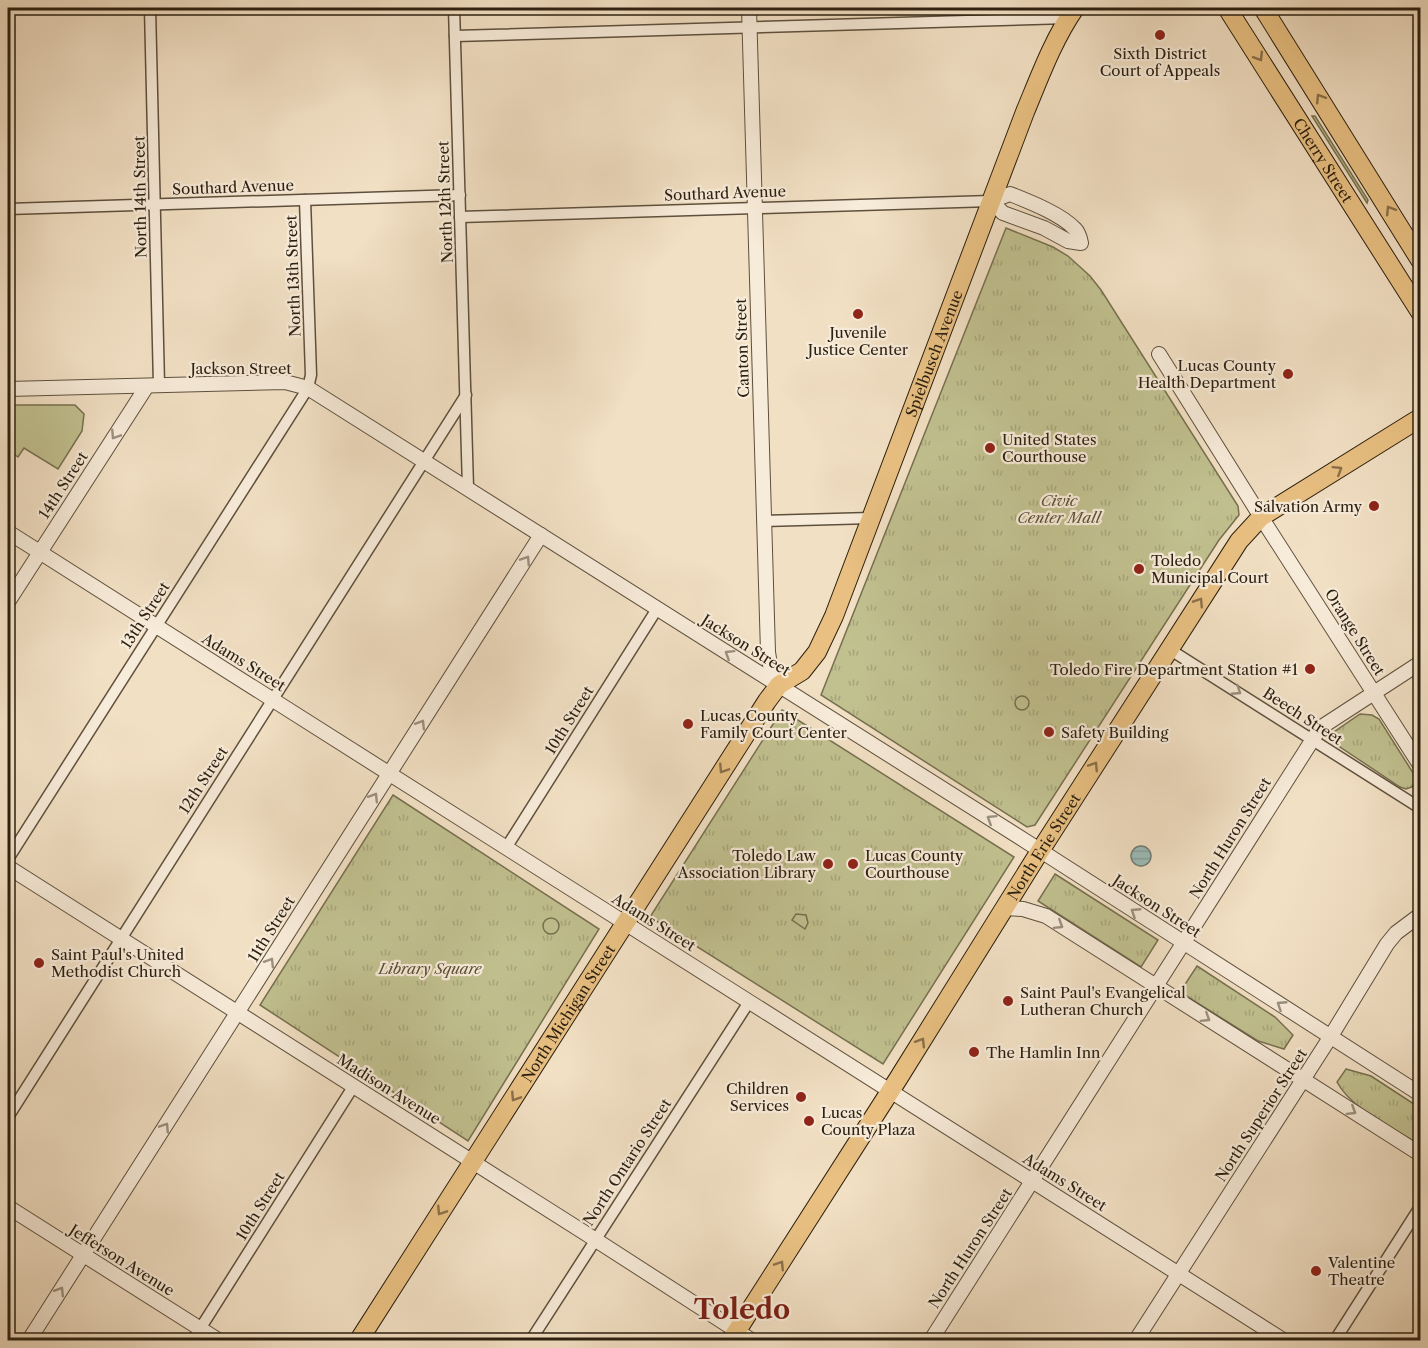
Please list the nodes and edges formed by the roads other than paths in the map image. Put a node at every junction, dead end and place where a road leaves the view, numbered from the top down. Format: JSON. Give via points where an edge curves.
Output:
{"nodes":[{"id":1,"x":150,"y":8,"type":"edge"},
{"id":2,"x":454,"y":8,"type":"edge"},
{"id":3,"x":749,"y":8,"type":"edge"},
{"id":4,"x":1227,"y":8,"type":"edge"},
{"id":5,"x":1263,"y":8,"type":"edge"},
{"id":6,"x":1071,"y":13,"type":"edge"},
{"id":7,"x":749,"y":28,"type":"junction"},
{"id":8,"x":455,"y":36,"type":"junction"},
{"id":9,"x":460,"y":195,"type":"junction"},
{"id":10,"x":306,"y":200,"type":"junction"},
{"id":11,"x":991,"y":201,"type":"junction"},
{"id":12,"x":156,"y":204,"type":"junction"},
{"id":13,"x":754,"y":207,"type":"junction"},
{"id":14,"x":8,"y":209,"type":"edge"},
{"id":15,"x":460,"y":217,"type":"junction"},
{"id":16,"x":1420,"y":260,"type":"edge"},
{"id":17,"x":1420,"y":312,"type":"edge"},
{"id":18,"x":1159,"y":354,"type":"dead end"},
{"id":19,"x":153,"y":386,"type":"junction"},
{"id":20,"x":308,"y":388,"type":"junction"},
{"id":21,"x":8,"y":389,"type":"edge"},
{"id":22,"x":465,"y":395,"type":"junction"},
{"id":23,"x":1420,"y":418,"type":"edge"},
{"id":24,"x":423,"y":460,"type":"junction"},
{"id":25,"x":468,"y":488,"type":"junction"},
{"id":26,"x":1262,"y":517,"type":"junction"},
{"id":27,"x":871,"y":518,"type":"junction"},
{"id":28,"x":763,"y":521,"type":"junction"},
{"id":29,"x":8,"y":532,"type":"edge"},
{"id":30,"x":541,"y":535,"type":"junction"},
{"id":31,"x":39,"y":552,"type":"junction"},
{"id":32,"x":8,"y":602,"type":"edge"},
{"id":33,"x":657,"y":609,"type":"junction"},
{"id":34,"x":155,"y":626,"type":"junction"},
{"id":35,"x":1169,"y":649,"type":"junction"},
{"id":36,"x":1420,"y":663,"type":"edge"},
{"id":37,"x":779,"y":685,"type":"junction"},
{"id":38,"x":1374,"y":692,"type":"junction"},
{"id":39,"x":273,"y":700,"type":"junction"},
{"id":40,"x":1312,"y":740,"type":"junction"},
{"id":41,"x":1420,"y":765,"type":"edge"},
{"id":42,"x":389,"y":773,"type":"junction"},
{"id":43,"x":1420,"y":808,"type":"edge"},
{"id":44,"x":506,"y":848,"type":"junction"},
{"id":45,"x":1040,"y":851,"type":"junction"},
{"id":46,"x":8,"y":859,"type":"edge"},
{"id":47,"x":8,"y":867,"type":"edge"},
{"id":48,"x":1004,"y":908,"type":"junction"},
{"id":49,"x":1420,"y":915,"type":"edge"},
{"id":50,"x":625,"y":923,"type":"junction"},
{"id":51,"x":120,"y":939,"type":"junction"},
{"id":52,"x":1185,"y":943,"type":"junction"},
{"id":53,"x":1157,"y":987,"type":"junction"},
{"id":54,"x":749,"y":1002,"type":"junction"},
{"id":55,"x":237,"y":1013,"type":"junction"},
{"id":56,"x":1331,"y":1036,"type":"junction"},
{"id":57,"x":1303,"y":1079,"type":"junction"},
{"id":58,"x":353,"y":1087,"type":"junction"},
{"id":59,"x":891,"y":1091,"type":"junction"},
{"id":60,"x":1420,"y":1094,"type":"edge"},
{"id":61,"x":8,"y":1117,"type":"edge"},
{"id":62,"x":1420,"y":1154,"type":"edge"},
{"id":63,"x":473,"y":1162,"type":"junction"},
{"id":64,"x":1032,"y":1181,"type":"junction"},
{"id":65,"x":8,"y":1207,"type":"edge"},
{"id":66,"x":1420,"y":1207,"type":"edge"},
{"id":67,"x":595,"y":1239,"type":"junction"},
{"id":68,"x":83,"y":1255,"type":"junction"},
{"id":69,"x":1179,"y":1274,"type":"junction"},
{"id":70,"x":196,"y":1335,"type":"edge"},
{"id":71,"x":740,"y":1338,"type":"edge"},
{"id":72,"x":29,"y":1341,"type":"edge"},
{"id":73,"x":218,"y":1341,"type":"edge"},
{"id":74,"x":359,"y":1341,"type":"edge"},
{"id":75,"x":531,"y":1341,"type":"edge"},
{"id":76,"x":931,"y":1341,"type":"edge"},
{"id":77,"x":1136,"y":1341,"type":"edge"},
{"id":78,"x":1283,"y":1341,"type":"edge"},
{"id":79,"x":1335,"y":1341,"type":"edge"}],
"edges":[{"from":1,"to":12,"type":"street","name":"North 14th Street"},
{"from":2,"to":8,"type":"street","name":"North 12th Street"},
{"from":3,"to":7,"type":"street","name":"Canton Street"},
{"from":4,"to":17,"type":"main road","name":"Cherry Street","one_way":true},
{"from":16,"to":5,"type":"main road","name":"Cherry Street","one_way":true},
{"from":6,"to":7,"type":"street"},
{"from":6,"to":11,"type":"main road","name":"Spielbusch Avenue","via":[[1052,47]]},
{"from":7,"to":8,"type":"street"},
{"from":7,"to":13,"type":"street","name":"Canton Street"},
{"from":8,"to":9,"type":"street","name":"North 12th Street"},
{"from":9,"to":10,"type":"street","name":"Southard Avenue"},
{"from":9,"to":15,"type":"street","name":"North 12th Street"},
{"from":10,"to":12,"type":"street","name":"Southard Avenue"},
{"from":10,"to":20,"type":"street","name":"North 13th Street","via":[[311,375]]},
{"from":11,"to":11,"type":"street","via":[[1003,213],[1081,243],[1078,231],[1024,200],[1010,194]]},
{"from":11,"to":13,"type":"street","name":"Southard Avenue"},
{"from":11,"to":27,"type":"main road","name":"Spielbusch Avenue"},
{"from":12,"to":14,"type":"street","name":"Southard Avenue"},
{"from":12,"to":19,"type":"street","name":"North 14th Street"},
{"from":13,"to":15,"type":"street","name":"Southard Avenue"},
{"from":13,"to":28,"type":"street","name":"Canton Street"},
{"from":15,"to":22,"type":"street","name":"North 12th Street"},
{"from":18,"to":26,"type":"street","name":"Orange Street"},
{"from":19,"to":20,"type":"street","name":"Jackson Street","via":[[285,382]]},
{"from":19,"to":21,"type":"street","name":"Jackson Street"},
{"from":19,"to":31,"type":"street","name":"14th Street","one_way":true},
{"from":20,"to":24,"type":"street","name":"Jackson Street"},
{"from":20,"to":34,"type":"street","name":"13th Street"},
{"from":22,"to":24,"type":"street"},
{"from":22,"to":25,"type":"street","name":"North 12th Street"},
{"from":26,"to":23,"type":"main road","name":"North Erie Street","one_way":true},
{"from":24,"to":25,"type":"street","name":"Jackson Street"},
{"from":24,"to":39,"type":"street","name":"12th Street"},
{"from":25,"to":30,"type":"street","name":"Jackson Street"},
{"from":35,"to":26,"type":"main road","name":"North Erie Street","one_way":true,"via":[[1239,541]]},
{"from":26,"to":38,"type":"street","name":"Orange Street"},
{"from":27,"to":28,"type":"street"},
{"from":27,"to":37,"type":"main road","name":"Spielbusch Avenue","via":[[817,652],[802,671]]},
{"from":28,"to":37,"type":"street","name":"Canton Street","via":[[768,660]]},
{"from":29,"to":31,"type":"street","name":"Adams Street"},
{"from":30,"to":33,"type":"street","name":"Jackson Street"},
{"from":42,"to":30,"type":"street","name":"11th Street","one_way":true},
{"from":31,"to":32,"type":"street","name":"14th Street"},
{"from":31,"to":34,"type":"street","name":"Adams Street"},
{"from":37,"to":33,"type":"street","name":"Jackson Street","one_way":true},
{"from":33,"to":44,"type":"street","name":"10th Street"},
{"from":34,"to":39,"type":"street","name":"Adams Street"},
{"from":34,"to":46,"type":"street","name":"13th Street"},
{"from":35,"to":40,"type":"street","name":"Beech Street","one_way":true},
{"from":45,"to":35,"type":"main road","name":"North Erie Street","one_way":true},
{"from":36,"to":38,"type":"street","name":"North Huron Street"},
{"from":45,"to":37,"type":"street","name":"Jackson Street","one_way":true},
{"from":37,"to":50,"type":"main road","name":"North Michigan Street","one_way":true},
{"from":38,"to":40,"type":"street","name":"North Huron Street","via":[[1325,723]]},
{"from":38,"to":41,"type":"street","name":"Orange Street"},
{"from":39,"to":42,"type":"street","name":"Adams Street"},
{"from":39,"to":51,"type":"street","name":"12th Street"},
{"from":40,"to":43,"type":"street","name":"Beech Street"},
{"from":40,"to":52,"type":"street","name":"North Huron Street"},
{"from":42,"to":44,"type":"street","name":"Adams Street"},
{"from":55,"to":42,"type":"street","name":"11th Street","one_way":true},
{"from":44,"to":50,"type":"street","name":"Adams Street"},
{"from":45,"to":48,"type":"main road","name":"North Erie Street"},
{"from":52,"to":45,"type":"street","name":"Jackson Street","one_way":true},
{"from":47,"to":51,"type":"street","name":"Madison Avenue"},
{"from":48,"to":53,"type":"street","one_way":true,"via":[[1046,916]]},
{"from":59,"to":48,"type":"main road","name":"North Erie Street","one_way":true},
{"from":49,"to":56,"type":"street","name":"North Superior Street","via":[[1387,944]]},
{"from":50,"to":54,"type":"street","name":"Adams Street"},
{"from":50,"to":63,"type":"main road","name":"North Michigan Street","one_way":true},
{"from":51,"to":55,"type":"street","name":"Madison Avenue"},
{"from":51,"to":61,"type":"street","name":"12th Street"},
{"from":52,"to":53,"type":"street","name":"North Huron Street"},
{"from":56,"to":52,"type":"street","name":"Jackson Street","one_way":true},
{"from":53,"to":57,"type":"street","one_way":true},
{"from":53,"to":64,"type":"street","name":"North Huron Street"},
{"from":54,"to":59,"type":"street","name":"Adams Street"},
{"from":54,"to":67,"type":"street","name":"North Ontario Street"},
{"from":55,"to":58,"type":"street","name":"Madison Avenue"},
{"from":68,"to":55,"type":"street","name":"11th Street","one_way":true},
{"from":56,"to":57,"type":"street","name":"North Superior Street"},
{"from":56,"to":60,"type":"street","name":"Jackson Street"},
{"from":57,"to":62,"type":"street","one_way":true},
{"from":57,"to":69,"type":"street","name":"North Superior Street"},
{"from":58,"to":63,"type":"street","name":"Madison Avenue"},
{"from":58,"to":70,"type":"street","name":"10th Street"},
{"from":59,"to":64,"type":"street","name":"Adams Street"},
{"from":71,"to":59,"type":"main road","name":"North Erie Street","one_way":true},
{"from":63,"to":67,"type":"street","name":"Madison Avenue"},
{"from":63,"to":74,"type":"main road","name":"North Michigan Street","one_way":true},
{"from":64,"to":69,"type":"street","name":"Adams Street"},
{"from":64,"to":76,"type":"street","name":"North Huron Street"},
{"from":65,"to":68,"type":"street","name":"Jefferson Avenue"},
{"from":66,"to":79,"type":"street"},
{"from":67,"to":71,"type":"street","name":"Madison Avenue"},
{"from":67,"to":75,"type":"street","name":"North Ontario Street"},
{"from":68,"to":70,"type":"street","name":"Jefferson Avenue"},
{"from":72,"to":68,"type":"street","name":"11th Street","one_way":true},
{"from":69,"to":77,"type":"street","name":"North Superior Street"},
{"from":69,"to":78,"type":"street","name":"Adams Street"},
{"from":70,"to":73,"type":"street","name":"Jefferson Avenue"}]}
